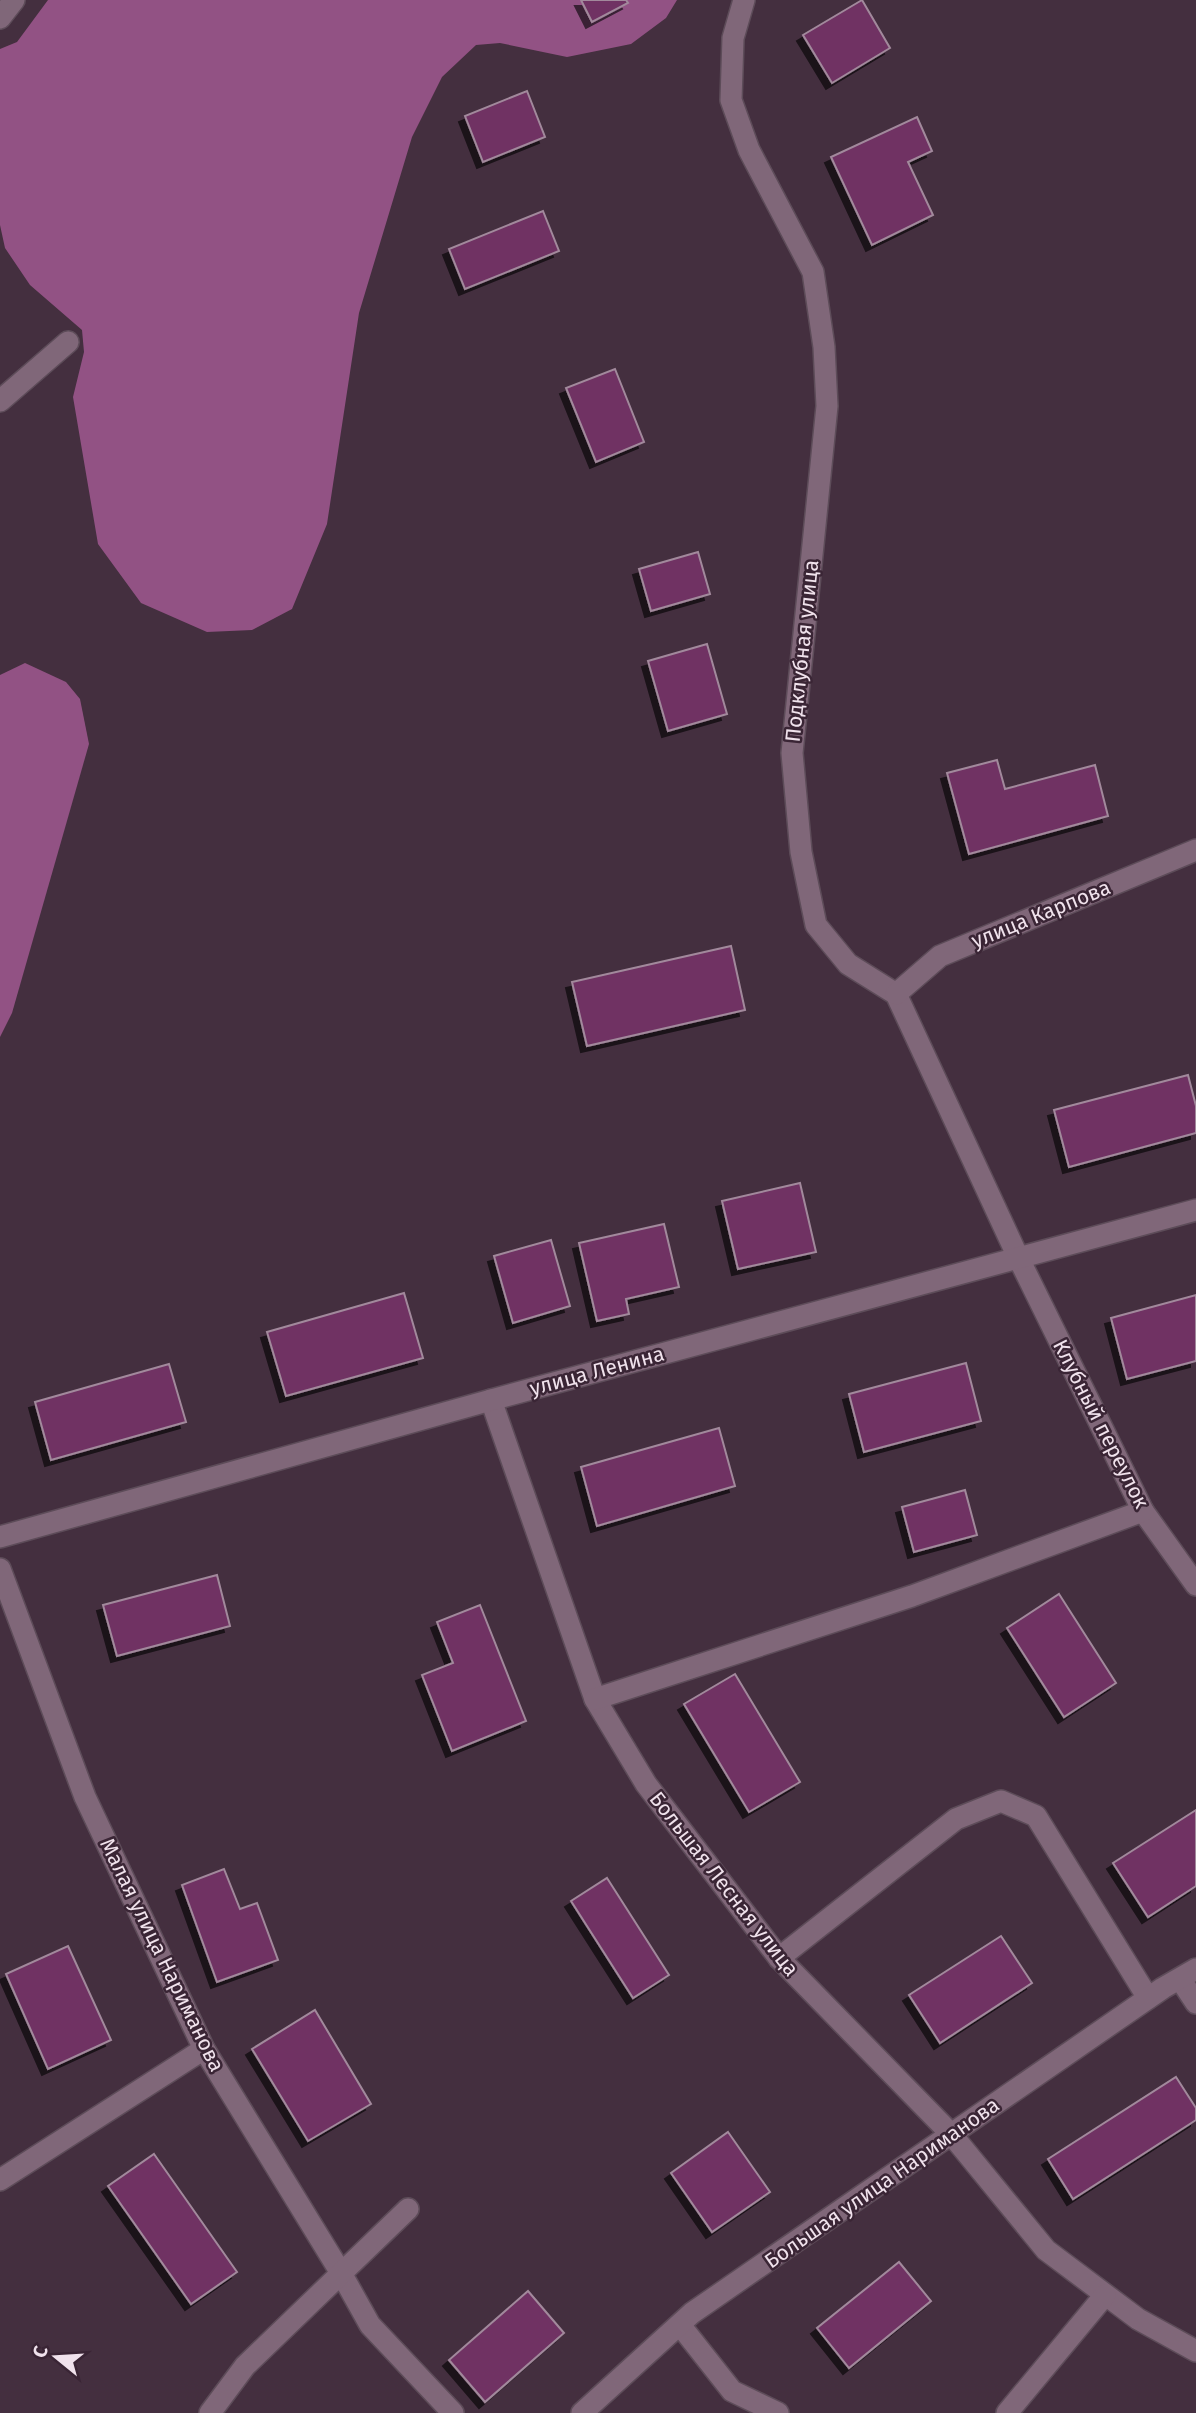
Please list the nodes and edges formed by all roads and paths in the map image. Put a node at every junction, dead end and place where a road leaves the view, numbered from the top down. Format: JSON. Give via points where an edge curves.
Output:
{"nodes":[{"id":1,"x":14,"y":0,"type":"edge"},
{"id":2,"x":744,"y":0,"type":"edge"},
{"id":3,"x":0,"y":18,"type":"edge"},
{"id":4,"x":68,"y":342,"type":"dead end"},
{"id":5,"x":0,"y":401,"type":"edge"},
{"id":6,"x":1196,"y":850,"type":"edge"},
{"id":7,"x":896,"y":994,"type":"junction"},
{"id":8,"x":1196,"y":1210,"type":"edge"},
{"id":9,"x":1018,"y":1258,"type":"junction"},
{"id":10,"x":491,"y":1399,"type":"junction"},
{"id":11,"x":1143,"y":1511,"type":"junction"},
{"id":12,"x":0,"y":1537,"type":"edge"},
{"id":13,"x":0,"y":1569,"type":"edge"},
{"id":14,"x":1196,"y":1585,"type":"edge"},
{"id":15,"x":595,"y":1699,"type":"junction"},
{"id":16,"x":779,"y":1958,"type":"junction"},
{"id":17,"x":1188,"y":1974,"type":"edge"},
{"id":18,"x":1148,"y":1998,"type":"junction"},
{"id":19,"x":1196,"y":2003,"type":"edge"},
{"id":20,"x":204,"y":2049,"type":"junction"},
{"id":21,"x":952,"y":2135,"type":"junction"},
{"id":22,"x":0,"y":2180,"type":"edge"},
{"id":23,"x":408,"y":2209,"type":"dead end"},
{"id":24,"x":341,"y":2273,"type":"junction"},
{"id":25,"x":1105,"y":2295,"type":"junction"},
{"id":26,"x":680,"y":2325,"type":"junction"},
{"id":27,"x":1196,"y":2351,"type":"edge"},
{"id":28,"x":210,"y":2413,"type":"edge"},
{"id":29,"x":453,"y":2413,"type":"edge"},
{"id":30,"x":582,"y":2413,"type":"edge"},
{"id":31,"x":778,"y":2413,"type":"edge"},
{"id":32,"x":1007,"y":2413,"type":"edge"}],
"edges":[{"from":1,"to":3,"type":"street"},
{"from":2,"to":7,"type":"street","name":"Подклубная улица","via":[[733,38],[731,100],[749,150],[813,272],[824,347],[827,406],[792,753],[801,852],[816,925],[848,964]]},
{"from":4,"to":5,"type":"street"},
{"from":6,"to":7,"type":"street","name":"улица Карпова","via":[[940,956]]},
{"from":7,"to":9,"type":"street"},
{"from":8,"to":9,"type":"street","name":"улица Ленина"},
{"from":9,"to":10,"type":"street","name":"улица Ленина"},
{"from":9,"to":11,"type":"street","name":"Клубный переулок"},
{"from":10,"to":12,"type":"street","name":"улица Ленина"},
{"from":10,"to":15,"type":"street","name":"Большая Лесная улица"},
{"from":11,"to":14,"type":"street","name":"Клубный переулок"},
{"from":11,"to":15,"type":"street","via":[[912,1596]]},
{"from":13,"to":20,"type":"street","name":"Малая улица Нариманова","via":[[85,1797]]},
{"from":15,"to":16,"type":"street","name":"Большая Лесная улица","via":[[646,1784]]},
{"from":16,"to":18,"type":"street","via":[[956,1819],[1001,1801],[1036,1816]]},
{"from":16,"to":21,"type":"street","name":"Большая Лесная улица"},
{"from":17,"to":18,"type":"street","name":"Большая улица Нариманова"},
{"from":17,"to":19,"type":"street"},
{"from":18,"to":21,"type":"street","name":"Большая улица Нариманова"},
{"from":20,"to":22,"type":"street"},
{"from":20,"to":24,"type":"street","name":"Малая улица Нариманова"},
{"from":21,"to":25,"type":"street","name":"Большая Лесная улица","via":[[1046,2250]]},
{"from":21,"to":26,"type":"street","name":"Большая улица Нариманова"},
{"from":23,"to":24,"type":"street"},
{"from":24,"to":28,"type":"street","via":[[245,2366]]},
{"from":24,"to":29,"type":"street","name":"Малая улица Нариманова","via":[[370,2325]]},
{"from":25,"to":27,"type":"street","name":"Большая Лесная улица"},
{"from":25,"to":32,"type":"street"},
{"from":26,"to":30,"type":"street","name":"Большая улица Нариманова"},
{"from":26,"to":31,"type":"street","via":[[732,2391]]}]}
